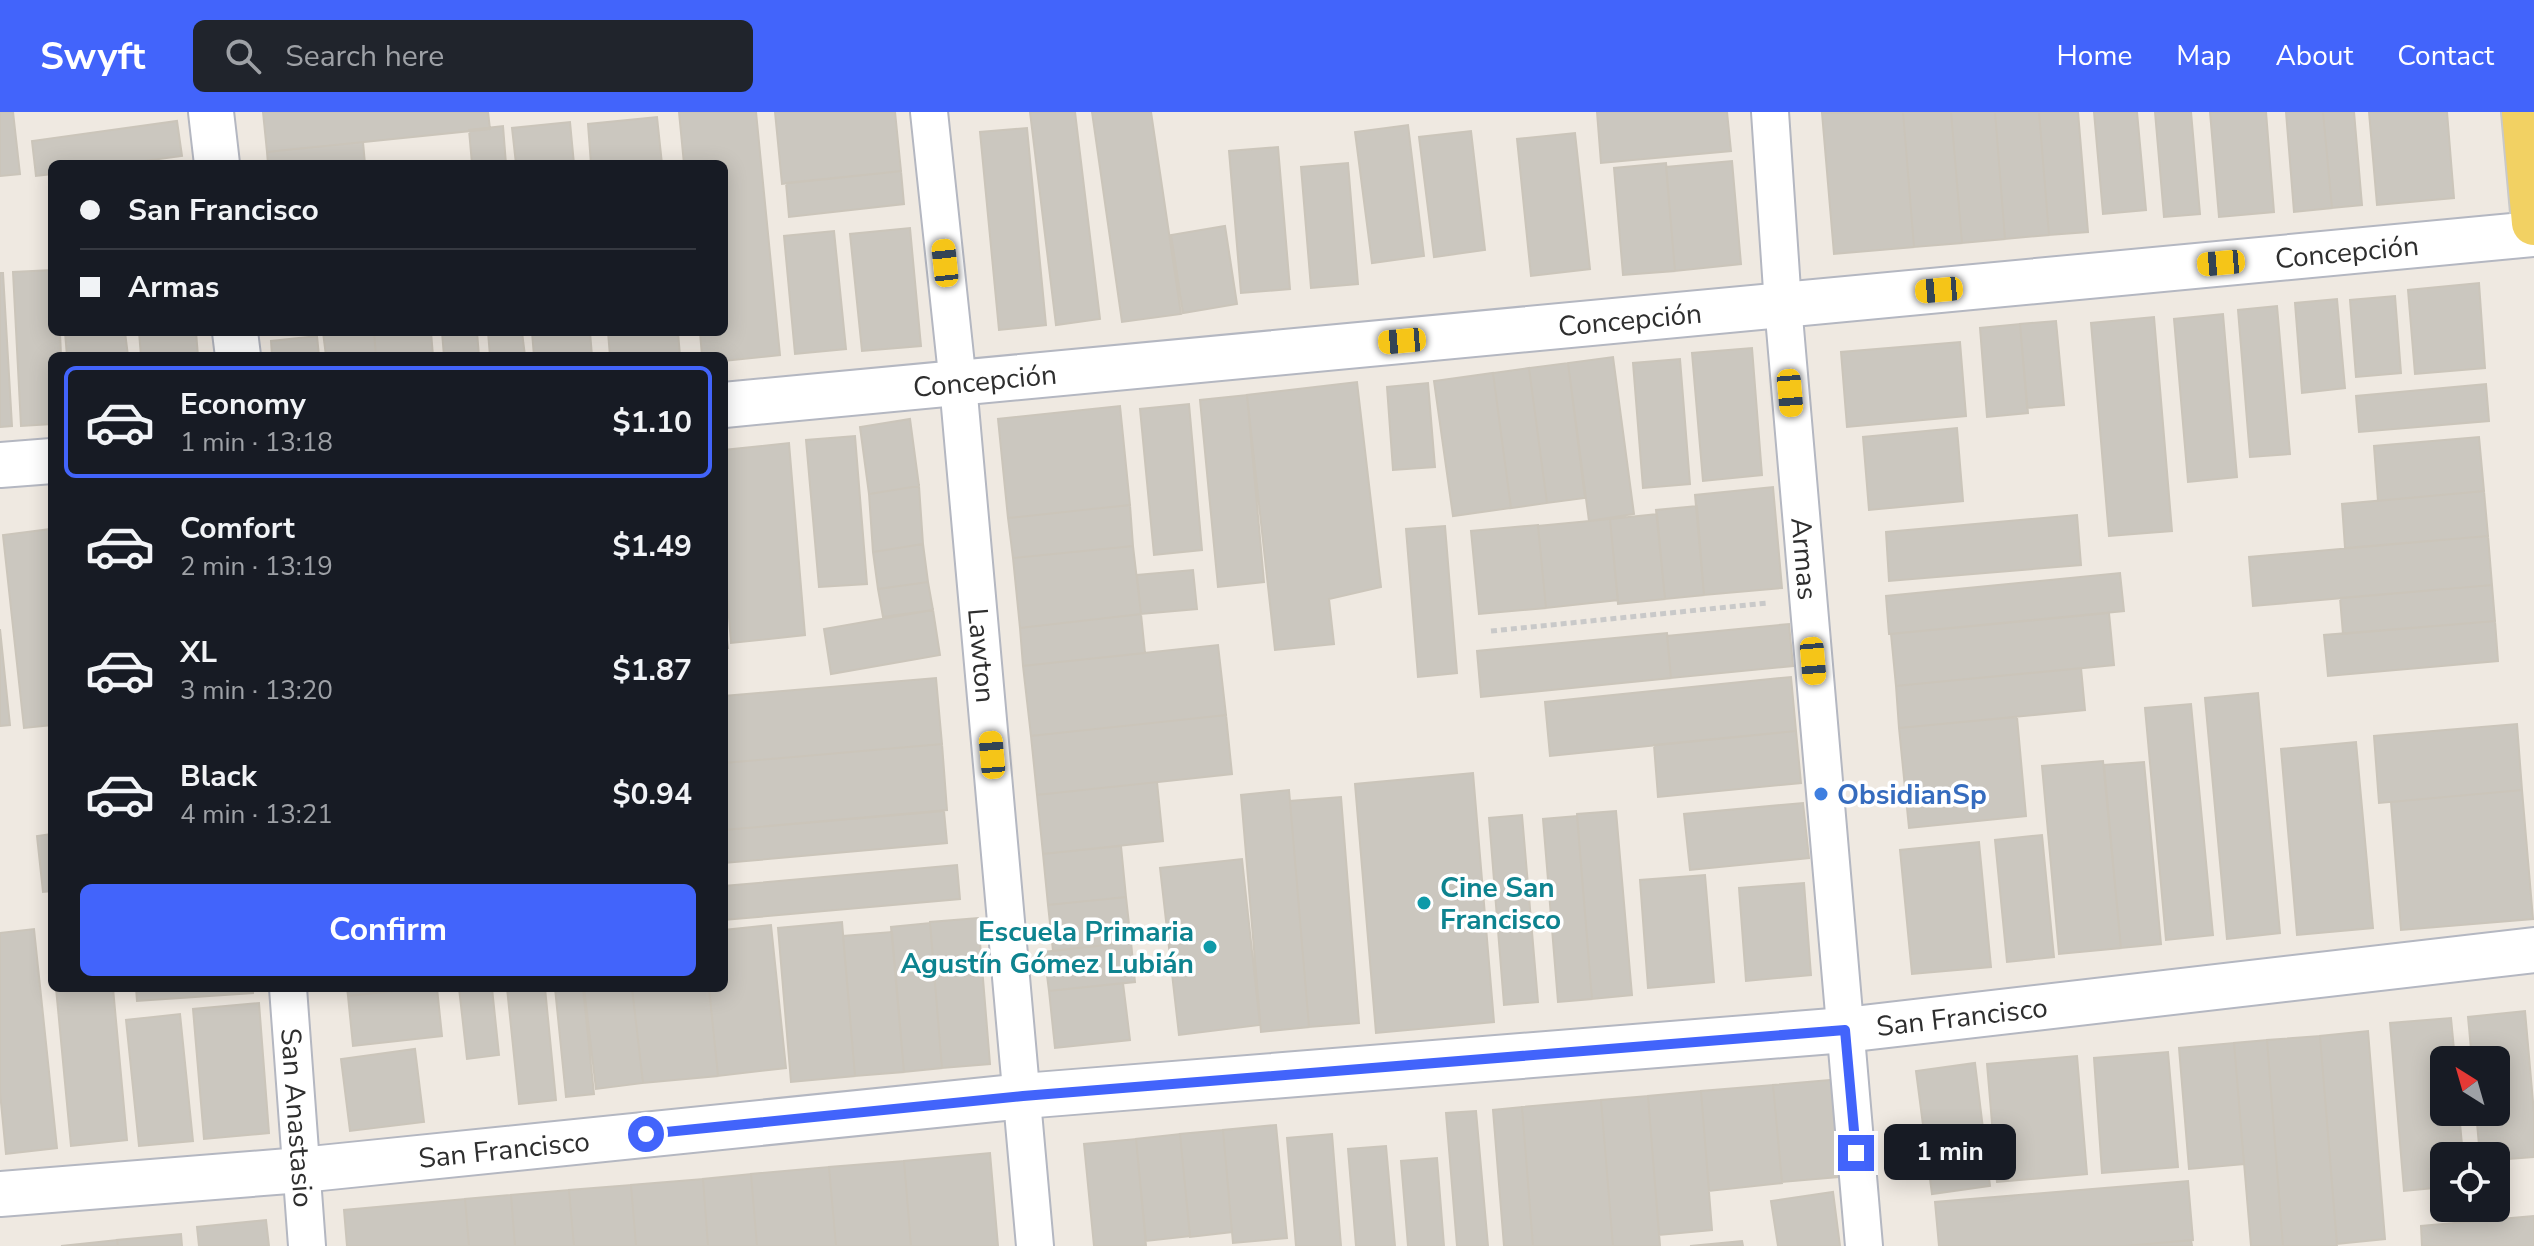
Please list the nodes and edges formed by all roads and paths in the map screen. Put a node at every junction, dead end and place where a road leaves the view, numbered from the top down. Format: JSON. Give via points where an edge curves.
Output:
{"nodes":[{"id":1,"x":211,"y":112,"type":"edge"},
{"id":2,"x":929,"y":112,"type":"edge"},
{"id":3,"x":1770,"y":112,"type":"edge"},
{"id":4,"x":2524,"y":112,"type":"edge"},
{"id":5,"x":217,"y":160,"type":"edge"},
{"id":6,"x":2534,"y":223,"type":"edge"},
{"id":7,"x":2534,"y":234,"type":"edge"},
{"id":8,"x":1783,"y":305,"type":"junction"},
{"id":9,"x":958,"y":384,"type":"junction"},
{"id":10,"x":728,"y":405,"type":"edge"},
{"id":11,"x":48,"y":461,"type":"edge"},
{"id":12,"x":0,"y":465,"type":"edge"},
{"id":13,"x":1808,"y":599,"type":"junction"},
{"id":14,"x":1491,"y":631,"type":"dead end"},
{"id":15,"x":2534,"y":950,"type":"edge"},
{"id":16,"x":288,"y":992,"type":"edge"},
{"id":17,"x":1845,"y":1030,"type":"junction"},
{"id":18,"x":1023,"y":1096,"type":"junction"},
{"id":19,"x":301,"y":1170,"type":"junction"},
{"id":20,"x":0,"y":1194,"type":"edge"},
{"id":21,"x":307,"y":1246,"type":"edge"},
{"id":22,"x":1035,"y":1246,"type":"edge"},
{"id":23,"x":1864,"y":1246,"type":"edge"}],
"edges":[{"from":1,"to":5,"type":"street"},
{"from":2,"to":9,"type":"street","name":"Lawton"},
{"from":3,"to":8,"type":"street","name":"Armas"},
{"from":4,"to":6,"type":"main road"},
{"from":7,"to":8,"type":"street","name":"Concepción"},
{"from":8,"to":9,"type":"street","name":"Concepción"},
{"from":8,"to":13,"type":"street","name":"Armas"},
{"from":9,"to":10,"type":"street","name":"Concepción"},
{"from":9,"to":18,"type":"street","name":"Lawton"},
{"from":11,"to":12,"type":"street"},
{"from":13,"to":14,"type":"path"},
{"from":13,"to":17,"type":"street","name":"Armas"},
{"from":15,"to":17,"type":"street","name":"San Francisco"},
{"from":16,"to":19,"type":"street","name":"San Anastasio"},
{"from":17,"to":18,"type":"street","name":"San Francisco"},
{"from":17,"to":23,"type":"street","name":"Armas"},
{"from":18,"to":19,"type":"street","name":"San Francisco"},
{"from":18,"to":22,"type":"street","name":"Lawton"},
{"from":19,"to":20,"type":"street","name":"San Francisco"},
{"from":19,"to":21,"type":"street","name":"San Anastasio"}]}
